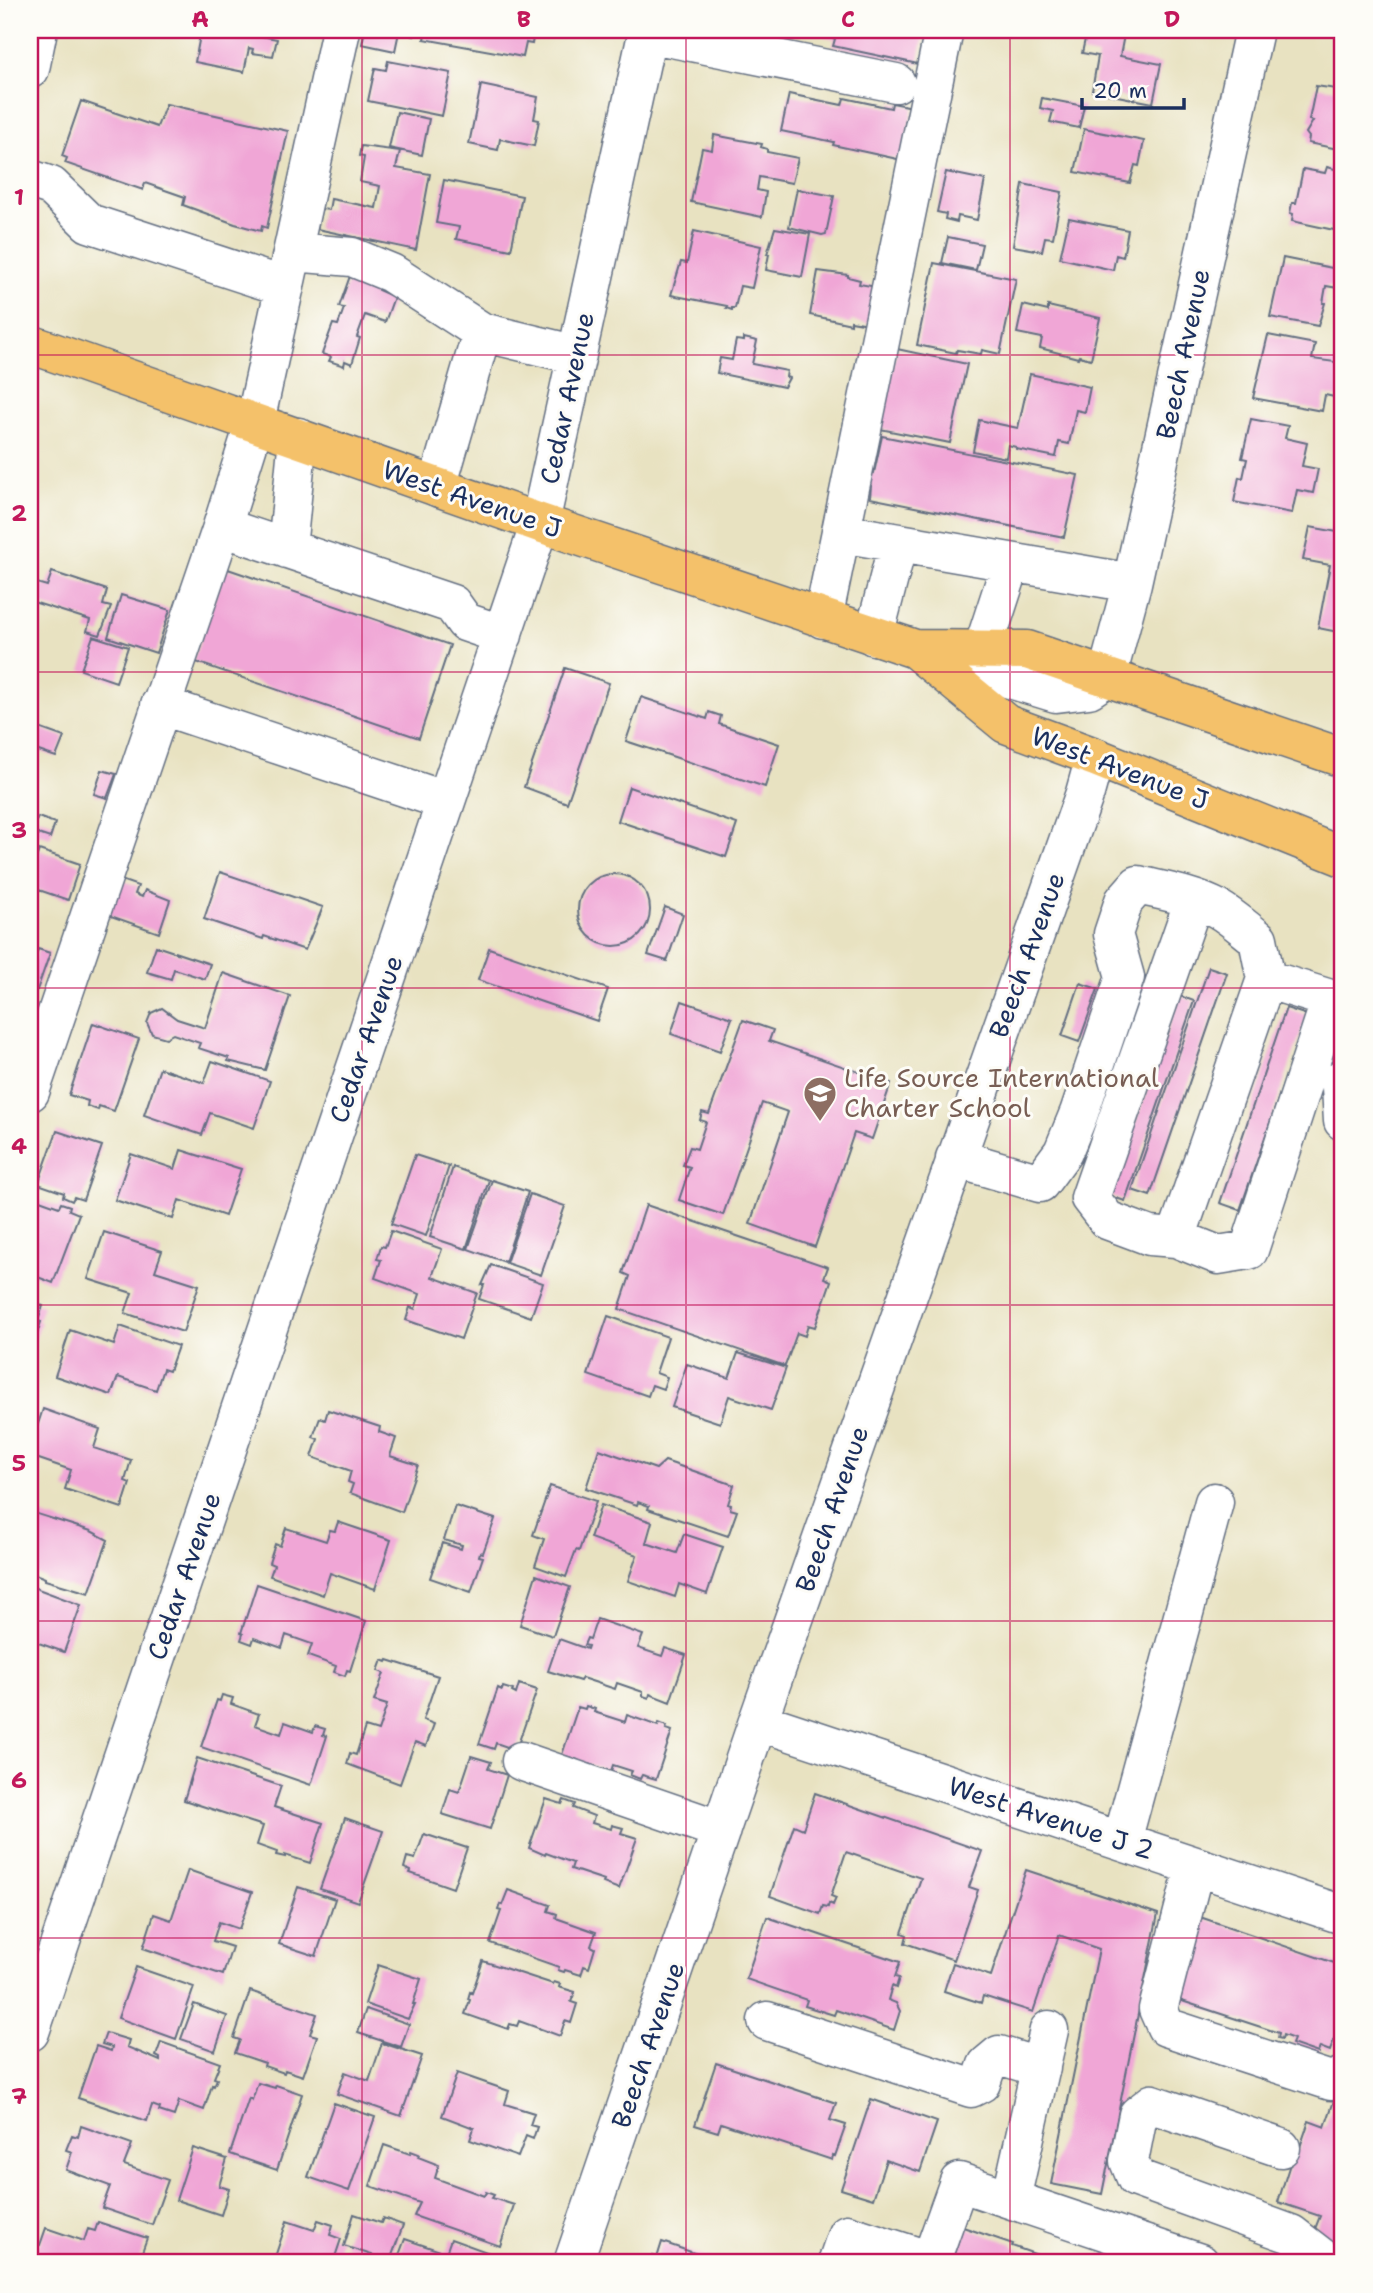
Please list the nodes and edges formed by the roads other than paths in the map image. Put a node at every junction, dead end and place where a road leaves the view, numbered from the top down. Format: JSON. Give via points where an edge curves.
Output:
{"nodes":[{"id":1,"x":38,"y":30,"type":"edge"},
{"id":2,"x":341,"y":30,"type":"edge"},
{"id":3,"x":944,"y":30,"type":"edge"},
{"id":4,"x":1254,"y":30,"type":"edge"},
{"id":5,"x":647,"y":32,"type":"edge"},
{"id":6,"x":30,"y":69,"type":"edge"},
{"id":7,"x":896,"y":83,"type":"dead end"},
{"id":8,"x":30,"y":179,"type":"edge"},
{"id":9,"x":289,"y":270,"type":"junction"},
{"id":10,"x":482,"y":332,"type":"junction"},
{"id":11,"x":30,"y":344,"type":"edge"},
{"id":12,"x":577,"y":355,"type":"junction"},
{"id":13,"x":255,"y":422,"type":"junction"},
{"id":14,"x":298,"y":438,"type":"junction"},
{"id":15,"x":438,"y":486,"type":"junction"},
{"id":16,"x":540,"y":523,"type":"junction"},
{"id":17,"x":222,"y":527,"type":"junction"},
{"id":18,"x":841,"y":533,"type":"junction"},
{"id":19,"x":898,"y":543,"type":"junction"},
{"id":20,"x":287,"y":549,"type":"junction"},
{"id":21,"x":1011,"y":563,"type":"junction"},
{"id":22,"x":1132,"y":583,"type":"junction"},
{"id":23,"x":823,"y":619,"type":"junction"},
{"id":24,"x":503,"y":635,"type":"junction"},
{"id":25,"x":874,"y":636,"type":"junction"},
{"id":26,"x":915,"y":649,"type":"junction"},
{"id":27,"x":983,"y":649,"type":"junction"},
{"id":28,"x":1107,"y":677,"type":"junction"},
{"id":29,"x":160,"y":705,"type":"junction"},
{"id":30,"x":1095,"y":757,"type":"junction"},
{"id":31,"x":1343,"y":758,"type":"edge"},
{"id":32,"x":446,"y":801,"type":"junction"},
{"id":33,"x":1343,"y":857,"type":"edge"},
{"id":34,"x":1194,"y":900,"type":"junction"},
{"id":35,"x":1266,"y":979,"type":"junction"},
{"id":36,"x":1337,"y":1001,"type":"edge"},
{"id":37,"x":1343,"y":1078,"type":"edge"},
{"id":38,"x":30,"y":1092,"type":"edge"},
{"id":39,"x":1343,"y":1121,"type":"edge"},
{"id":40,"x":955,"y":1158,"type":"junction"},
{"id":41,"x":1176,"y":1238,"type":"junction"},
{"id":42,"x":1214,"y":1502,"type":"dead end"},
{"id":43,"x":758,"y":1721,"type":"junction"},
{"id":44,"x":521,"y":1761,"type":"dead end"},
{"id":45,"x":721,"y":1830,"type":"junction"},
{"id":46,"x":1122,"y":1842,"type":"junction"},
{"id":47,"x":1195,"y":1866,"type":"junction"},
{"id":48,"x":1343,"y":1915,"type":"edge"},
{"id":49,"x":767,"y":2021,"type":"dead end"},
{"id":50,"x":1049,"y":2029,"type":"dead end"},
{"id":51,"x":30,"y":2032,"type":"edge"},
{"id":52,"x":1041,"y":2068,"type":"junction"},
{"id":53,"x":1343,"y":2076,"type":"edge"},
{"id":54,"x":1281,"y":2148,"type":"dead end"},
{"id":55,"x":1011,"y":2199,"type":"junction"},
{"id":56,"x":1322,"y":2258,"type":"dead end"},
{"id":57,"x":931,"y":2262,"type":"edge"},
{"id":58,"x":573,"y":2263,"type":"edge"},
{"id":59,"x":837,"y":2263,"type":"edge"},
{"id":60,"x":1200,"y":2263,"type":"edge"}],
"edges":[{"from":1,"to":6,"type":"street"},
{"from":2,"to":9,"type":"street"},
{"from":3,"to":18,"type":"street"},
{"from":4,"to":22,"type":"street","name":"Beech Avenue"},
{"from":5,"to":7,"type":"street"},
{"from":5,"to":12,"type":"street","name":"Cedar Avenue"},
{"from":8,"to":9,"type":"street","via":[[51,186],[89,223]]},
{"from":9,"to":10,"type":"street","via":[[352,257],[391,273]]},
{"from":9,"to":13,"type":"street"},
{"from":10,"to":12,"type":"street"},
{"from":10,"to":15,"type":"street"},
{"from":11,"to":13,"type":"main road","name":"West Avenue J"},
{"from":12,"to":16,"type":"street","name":"Cedar Avenue"},
{"from":13,"to":14,"type":"main road","name":"West Avenue J"},
{"from":13,"to":17,"type":"street"},
{"from":14,"to":15,"type":"main road","name":"West Avenue J"},
{"from":14,"to":20,"type":"street"},
{"from":15,"to":16,"type":"main road","name":"West Avenue J"},
{"from":16,"to":23,"type":"main road","name":"West Avenue J"},
{"from":16,"to":24,"type":"street","name":"Cedar Avenue"},
{"from":17,"to":20,"type":"street"},
{"from":17,"to":29,"type":"street"},
{"from":18,"to":19,"type":"street"},
{"from":18,"to":23,"type":"street"},
{"from":19,"to":21,"type":"street"},
{"from":19,"to":25,"type":"street"},
{"from":20,"to":24,"type":"street","via":[[452,604],[465,622]]},
{"from":21,"to":22,"type":"street"},
{"from":21,"to":27,"type":"street"},
{"from":22,"to":28,"type":"street","name":"Beech Avenue"},
{"from":23,"to":25,"type":"main road","name":"West Avenue J"},
{"from":24,"to":32,"type":"street","name":"Cedar Avenue"},
{"from":25,"to":26,"type":"main road","name":"West Avenue J"},
{"from":26,"to":27,"type":"main road","name":"West Avenue J"},
{"from":26,"to":28,"type":"street","via":[[1056,693],[1089,689]]},
{"from":26,"to":30,"type":"main road","name":"West Avenue J","via":[[1006,723]]},
{"from":27,"to":28,"type":"main road","name":"West Avenue J","via":[[1027,650]]},
{"from":28,"to":31,"type":"main road","name":"West Avenue J"},
{"from":29,"to":32,"type":"street"},
{"from":29,"to":38,"type":"street"},
{"from":30,"to":33,"type":"main road","name":"West Avenue J"},
{"from":30,"to":40,"type":"street","name":"Beech Avenue"},
{"from":32,"to":51,"type":"street","name":"Cedar Avenue"},
{"from":34,"to":35,"type":"street","via":[[1218,909],[1258,939]]},
{"from":34,"to":40,"type":"street","via":[[1138,885],[1124,901],[1113,934],[1125,977],[1063,1152],[1040,1183]]},
{"from":34,"to":41,"type":"street","via":[[1090,1198],[1107,1220],[1150,1236]]},
{"from":35,"to":36,"type":"street"},
{"from":35,"to":41,"type":"street"},
{"from":36,"to":41,"type":"street","via":[[1249,1250],[1218,1255]]},
{"from":37,"to":39,"type":"street"},
{"from":40,"to":43,"type":"street","name":"Beech Avenue"},
{"from":42,"to":46,"type":"street"},
{"from":43,"to":45,"type":"street","name":"Beech Avenue"},
{"from":43,"to":46,"type":"street","name":"West Avenue J 2"},
{"from":44,"to":45,"type":"street"},
{"from":45,"to":58,"type":"street","name":"Beech Avenue"},
{"from":46,"to":47,"type":"street","name":"West Avenue J 2"},
{"from":47,"to":48,"type":"street","name":"West Avenue J 2"},
{"from":47,"to":53,"type":"street","via":[[1158,2009],[1166,2027],[1331,2081]]},
{"from":49,"to":52,"type":"street","via":[[971,2088],[981,2083],[987,2065],[999,2055]]},
{"from":50,"to":52,"type":"street"},
{"from":52,"to":55,"type":"street"},
{"from":54,"to":56,"type":"street","via":[[1152,2105],[1138,2115],[1129,2161],[1136,2178],[1291,2234]]},
{"from":55,"to":57,"type":"street","via":[[959,2182]]},
{"from":55,"to":60,"type":"street"},
{"from":57,"to":59,"type":"street","via":[[847,2234]]}]}
